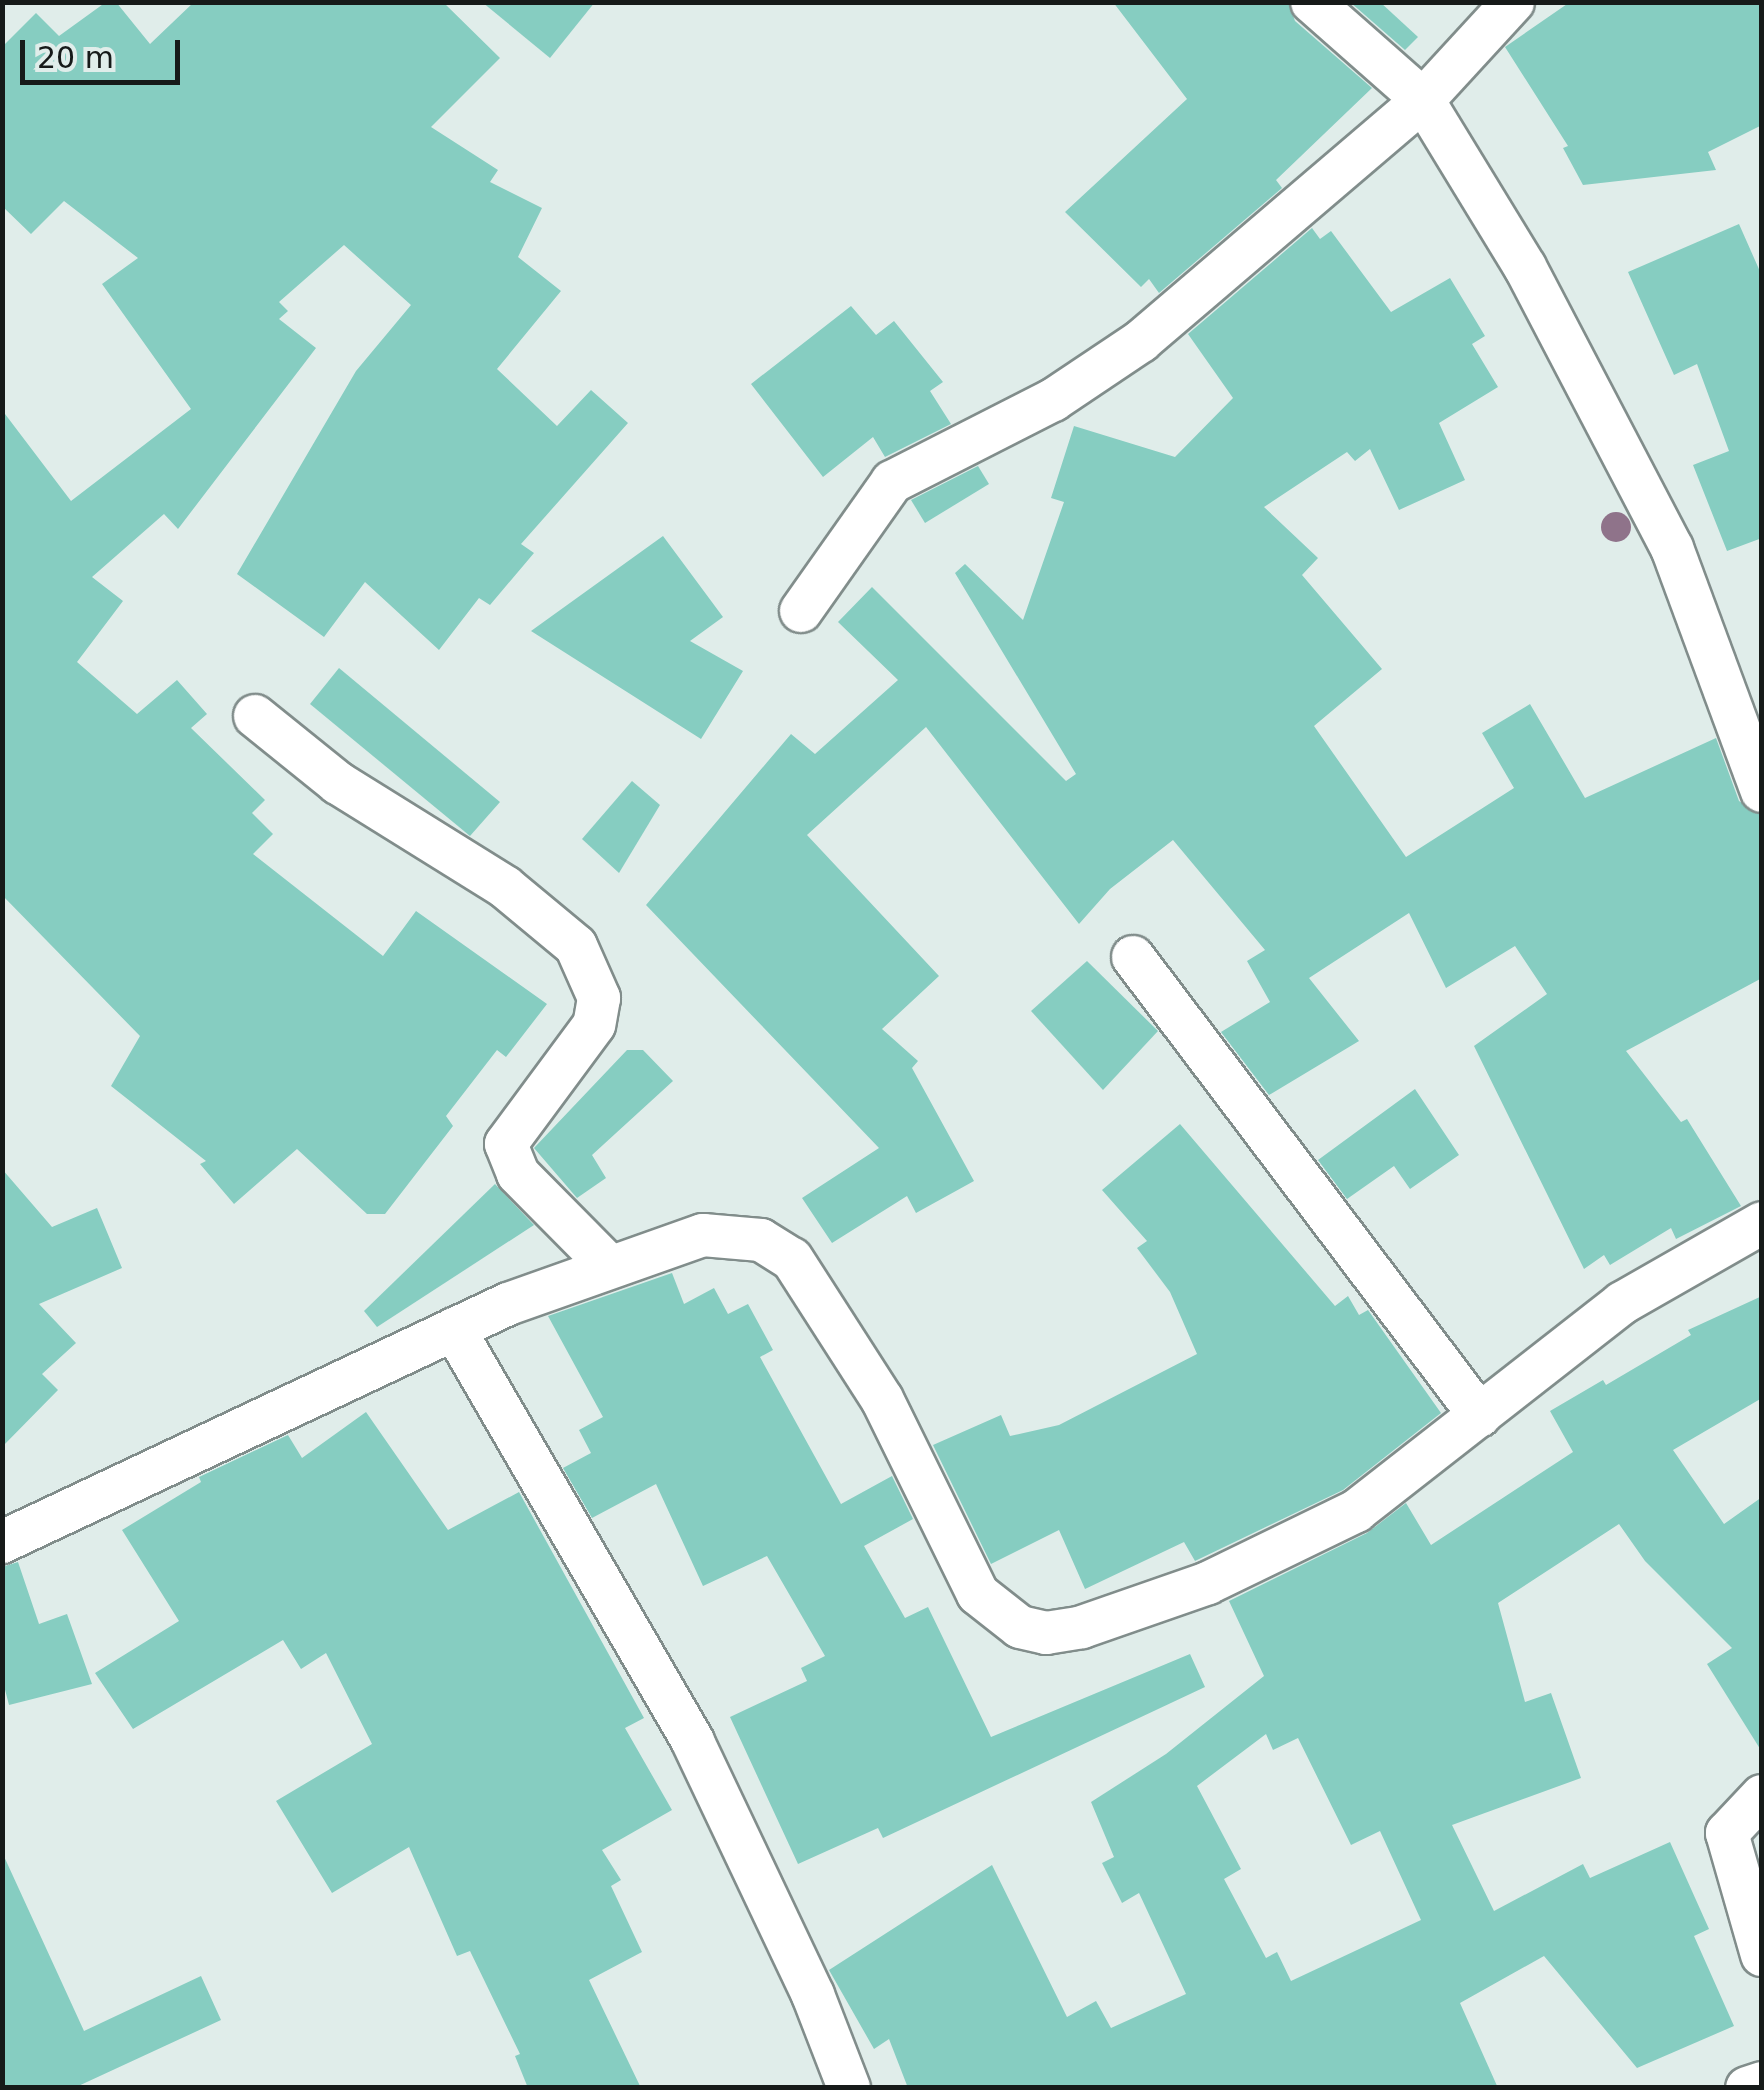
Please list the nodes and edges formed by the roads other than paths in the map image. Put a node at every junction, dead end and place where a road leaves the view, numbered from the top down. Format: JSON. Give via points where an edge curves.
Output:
{"nodes":[{"id":1,"x":1312,"y":2,"type":"edge"},
{"id":2,"x":1513,"y":2,"type":"edge"},
{"id":3,"x":1423,"y":100,"type":"junction"},
{"id":4,"x":801,"y":611,"type":"dead end"},
{"id":5,"x":255,"y":716,"type":"dead end"},
{"id":6,"x":1762,"y":791,"type":"edge"},
{"id":7,"x":1133,"y":957,"type":"dead end"},
{"id":8,"x":1762,"y":1223,"type":"edge"},
{"id":9,"x":607,"y":1264,"type":"junction"},
{"id":10,"x":454,"y":1329,"type":"junction"},
{"id":11,"x":1480,"y":1416,"type":"junction"},
{"id":12,"x":2,"y":1542,"type":"edge"},
{"id":13,"x":1762,"y":1796,"type":"edge"},
{"id":14,"x":1762,"y":1955,"type":"edge"},
{"id":15,"x":1762,"y":2083,"type":"edge"},
{"id":16,"x":848,"y":2088,"type":"edge"},
{"id":17,"x":1747,"y":2088,"type":"edge"}],
"edges":[{"from":1,"to":3,"type":"street"},
{"from":2,"to":3,"type":"street"},
{"from":3,"to":4,"type":"street","via":[[1141,341],[1054,400],[892,482]]},
{"from":3,"to":6,"type":"street","via":[[1525,267],[1672,548]]},
{"from":5,"to":9,"type":"street","via":[[338,783],[505,887],[576,946],[599,998],[594,1025],[506,1144],[518,1174]]},
{"from":7,"to":11,"type":"street"},
{"from":8,"to":11,"type":"street","via":[[1622,1304]]},
{"from":9,"to":10,"type":"street"},
{"from":9,"to":11,"type":"street","via":[[703,1235],[761,1240],[792,1258],[882,1399],[978,1594],[1020,1627],[1046,1633],[1208,1582],[1356,1512]]},
{"from":10,"to":12,"type":"street"},
{"from":10,"to":16,"type":"street","via":[[693,1742],[813,1995]]},
{"from":13,"to":14,"type":"street","via":[[1727,1833]]},
{"from":15,"to":17,"type":"street"}]}
